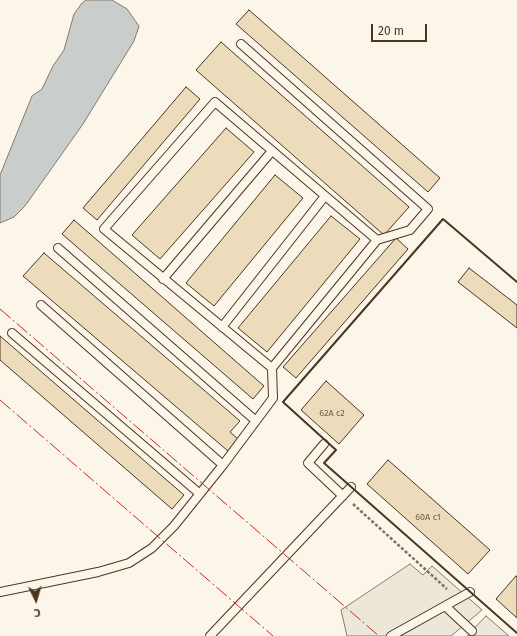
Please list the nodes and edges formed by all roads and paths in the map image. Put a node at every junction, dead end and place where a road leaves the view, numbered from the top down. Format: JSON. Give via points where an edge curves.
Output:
{"nodes":[{"id":1,"x":242,"y":44,"type":"dead end"},
{"id":2,"x":272,"y":151,"type":"junction"},
{"id":3,"x":325,"y":196,"type":"junction"},
{"id":4,"x":377,"y":240,"type":"junction"},
{"id":5,"x":58,"y":248,"type":"dead end"},
{"id":6,"x":164,"y":278,"type":"junction"},
{"id":7,"x":41,"y":305,"type":"dead end"},
{"id":8,"x":222,"y":327,"type":"junction"},
{"id":9,"x":12,"y":333,"type":"dead end"},
{"id":10,"x":272,"y":368,"type":"junction"},
{"id":11,"x":256,"y":421,"type":"junction"},
{"id":12,"x":324,"y":444,"type":"dead end"},
{"id":13,"x":223,"y":465,"type":"junction"},
{"id":14,"x":351,"y":487,"type":"dead end"},
{"id":15,"x":200,"y":494,"type":"junction"},
{"id":16,"x":343,"y":496,"type":"junction"},
{"id":17,"x":0,"y":592,"type":"edge"},
{"id":18,"x":470,"y":592,"type":"dead end"},
{"id":19,"x":458,"y":599,"type":"junction"},
{"id":20,"x":445,"y":606,"type":"junction"},
{"id":21,"x":472,"y":631,"type":"dead end"},
{"id":22,"x":210,"y":636,"type":"edge"},
{"id":23,"x":391,"y":636,"type":"edge"}],
"edges":[{"from":1,"to":4,"type":"lane","via":[[428,209],[410,230]]},
{"from":2,"to":3,"type":"lane"},
{"from":2,"to":6,"type":"lane"},
{"from":2,"to":6,"type":"lane","via":[[215,102],[104,229]]},
{"from":3,"to":4,"type":"lane"},
{"from":3,"to":8,"type":"lane"},
{"from":4,"to":10,"type":"lane"},
{"from":5,"to":11,"type":"lane"},
{"from":6,"to":8,"type":"lane"},
{"from":7,"to":13,"type":"lane"},
{"from":8,"to":10,"type":"lane"},
{"from":9,"to":15,"type":"lane"},
{"from":10,"to":11,"type":"lane","via":[[273,398]]},
{"from":11,"to":13,"type":"lane"},
{"from":12,"to":16,"type":"lane","via":[[308,463]]},
{"from":13,"to":15,"type":"lane"},
{"from":14,"to":16,"type":"lane"},
{"from":15,"to":17,"type":"lane","via":[[169,532],[152,548],[129,563]]},
{"from":16,"to":19,"type":"path"},
{"from":16,"to":22,"type":"lane"},
{"from":18,"to":19,"type":"lane"},
{"from":19,"to":20,"type":"lane"},
{"from":20,"to":21,"type":"lane"},
{"from":20,"to":23,"type":"lane"}]}
